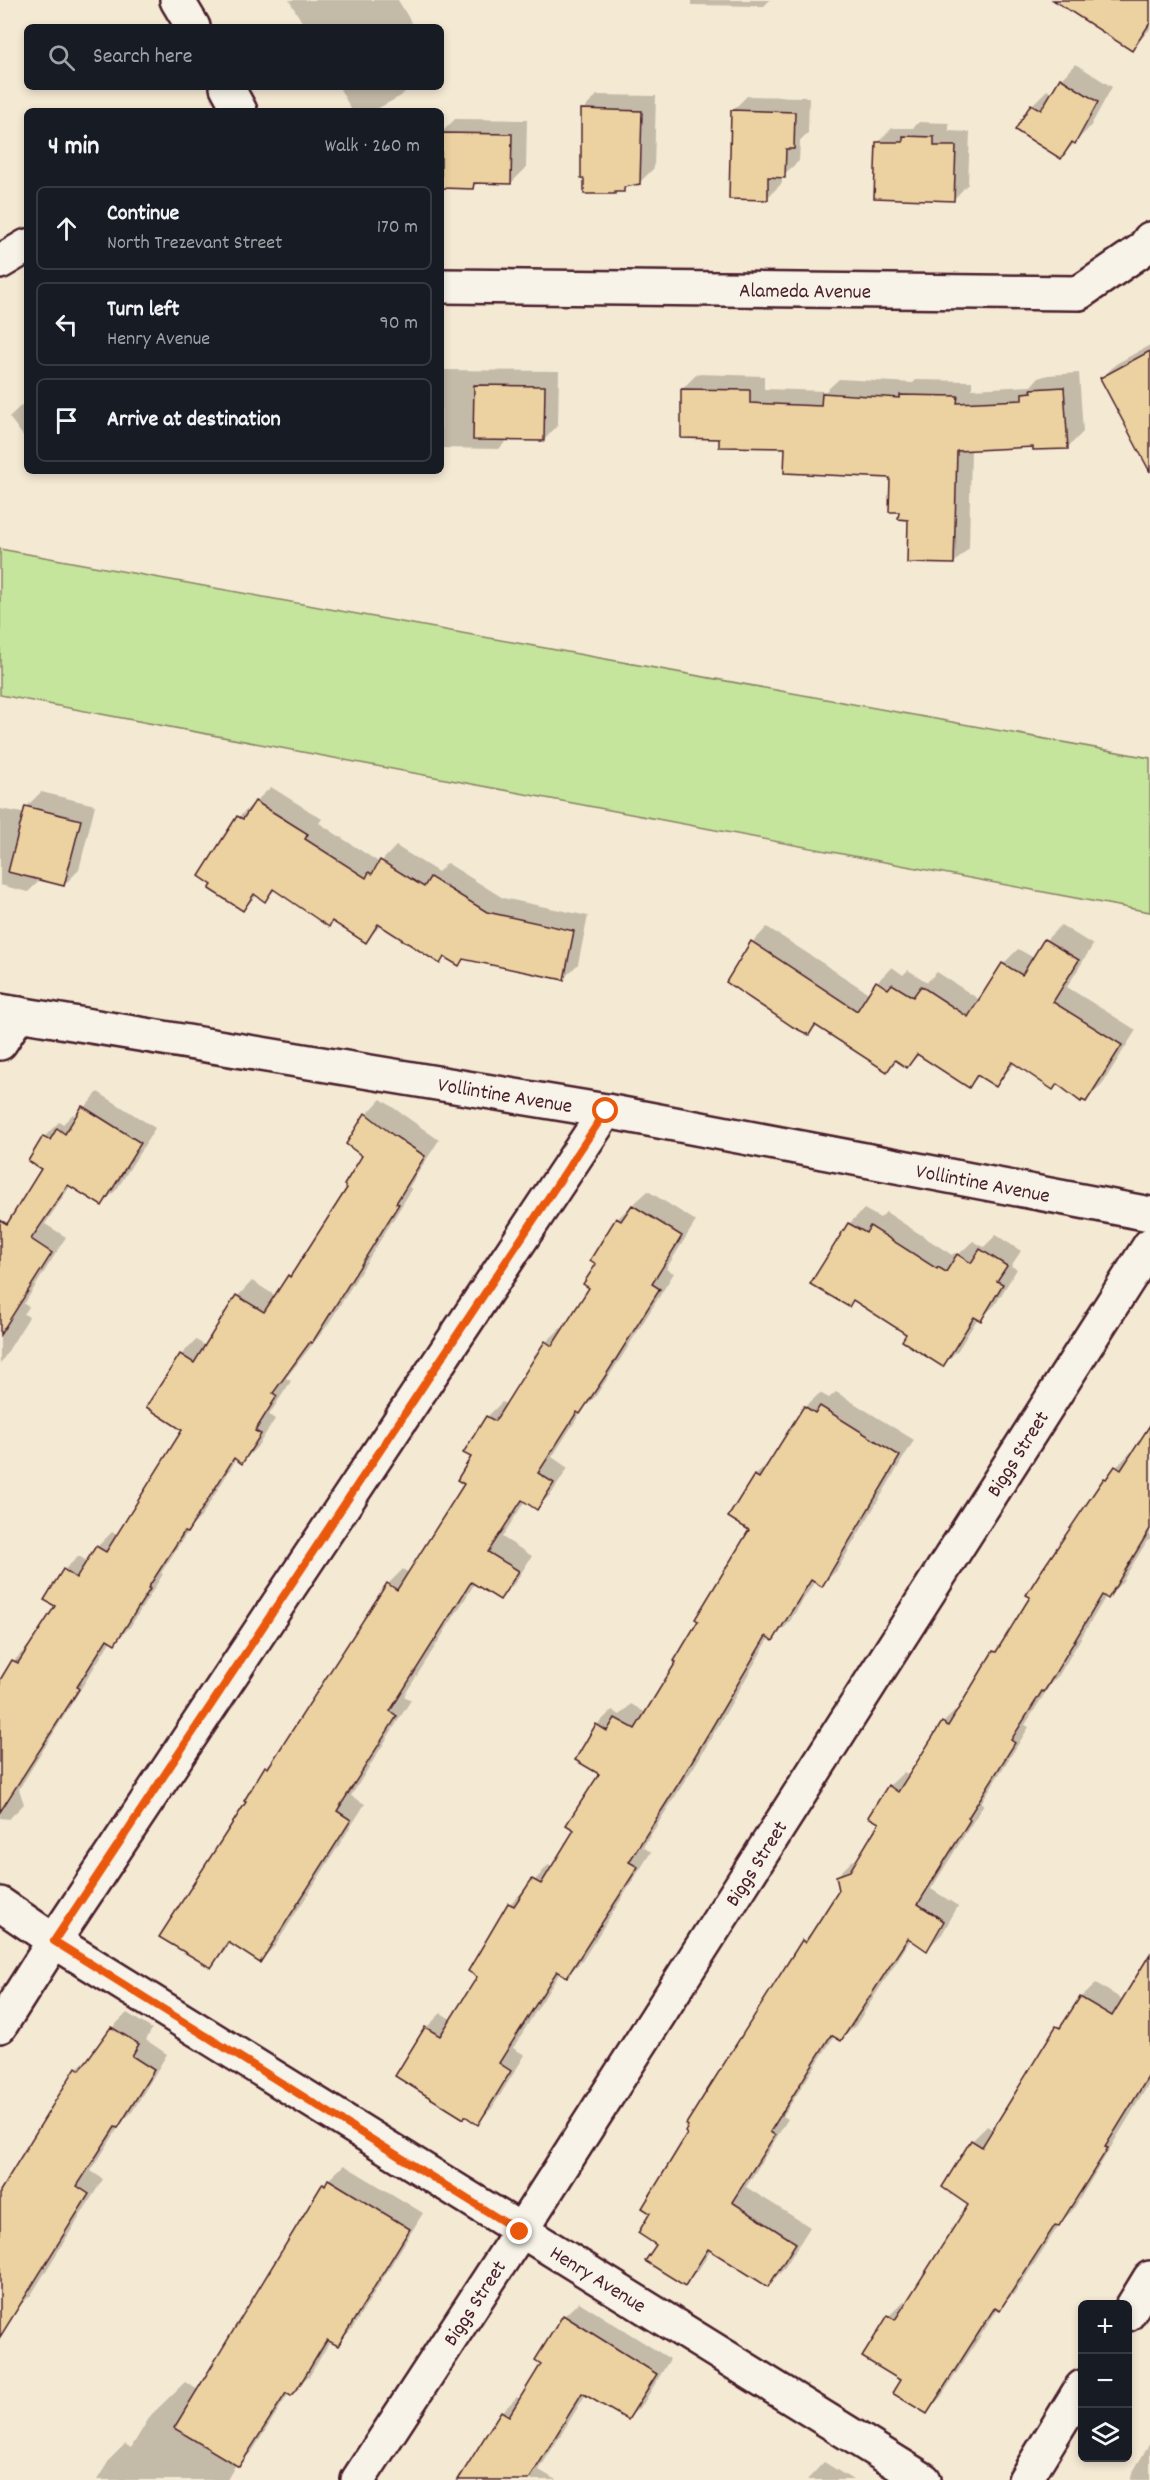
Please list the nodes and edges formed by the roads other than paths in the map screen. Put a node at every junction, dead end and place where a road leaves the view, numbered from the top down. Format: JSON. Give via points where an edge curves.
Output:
{"nodes":[{"id":1,"x":177,"y":0,"type":"edge"},
{"id":2,"x":191,"y":24,"type":"edge"},
{"id":3,"x":229,"y":90,"type":"edge"},
{"id":4,"x":238,"y":108,"type":"edge"},
{"id":5,"x":1150,"y":238,"type":"edge"},
{"id":6,"x":24,"y":248,"type":"edge"},
{"id":7,"x":0,"y":262,"type":"edge"},
{"id":8,"x":444,"y":286,"type":"edge"},
{"id":9,"x":10,"y":1013,"type":"edge"},
{"id":10,"x":0,"y":1043,"type":"edge"},
{"id":11,"x":606,"y":1111,"type":"junction"},
{"id":12,"x":1150,"y":1214,"type":"edge"},
{"id":13,"x":1150,"y":1245,"type":"edge"},
{"id":14,"x":0,"y":1904,"type":"edge"},
{"id":15,"x":54,"y":1941,"type":"junction"},
{"id":16,"x":0,"y":2026,"type":"edge"},
{"id":17,"x":520,"y":2232,"type":"junction"},
{"id":18,"x":1150,"y":2277,"type":"edge"},
{"id":19,"x":1132,"y":2307,"type":"edge"},
{"id":20,"x":1078,"y":2394,"type":"edge"},
{"id":21,"x":358,"y":2480,"type":"edge"},
{"id":22,"x":924,"y":2480,"type":"edge"},
{"id":23,"x":1025,"y":2480,"type":"edge"}],
"edges":[{"from":1,"to":2,"type":"street"},
{"from":3,"to":4,"type":"street"},
{"from":5,"to":8,"type":"street","name":"Alameda Avenue","via":[[1143,249],[1079,293]]},
{"from":6,"to":7,"type":"street"},
{"from":9,"to":10,"type":"street"},
{"from":9,"to":11,"type":"street","name":"Vollintine Avenue"},
{"from":11,"to":12,"type":"street","name":"Vollintine Avenue"},
{"from":11,"to":15,"type":"street"},
{"from":13,"to":17,"type":"street","name":"Biggs Street"},
{"from":14,"to":15,"type":"street","name":"Henry Avenue"},
{"from":15,"to":16,"type":"street"},
{"from":15,"to":17,"type":"street","name":"Henry Avenue"},
{"from":17,"to":21,"type":"street","name":"Biggs Street"},
{"from":17,"to":22,"type":"street","name":"Henry Avenue"},
{"from":18,"to":19,"type":"street"},
{"from":20,"to":23,"type":"street"}]}
